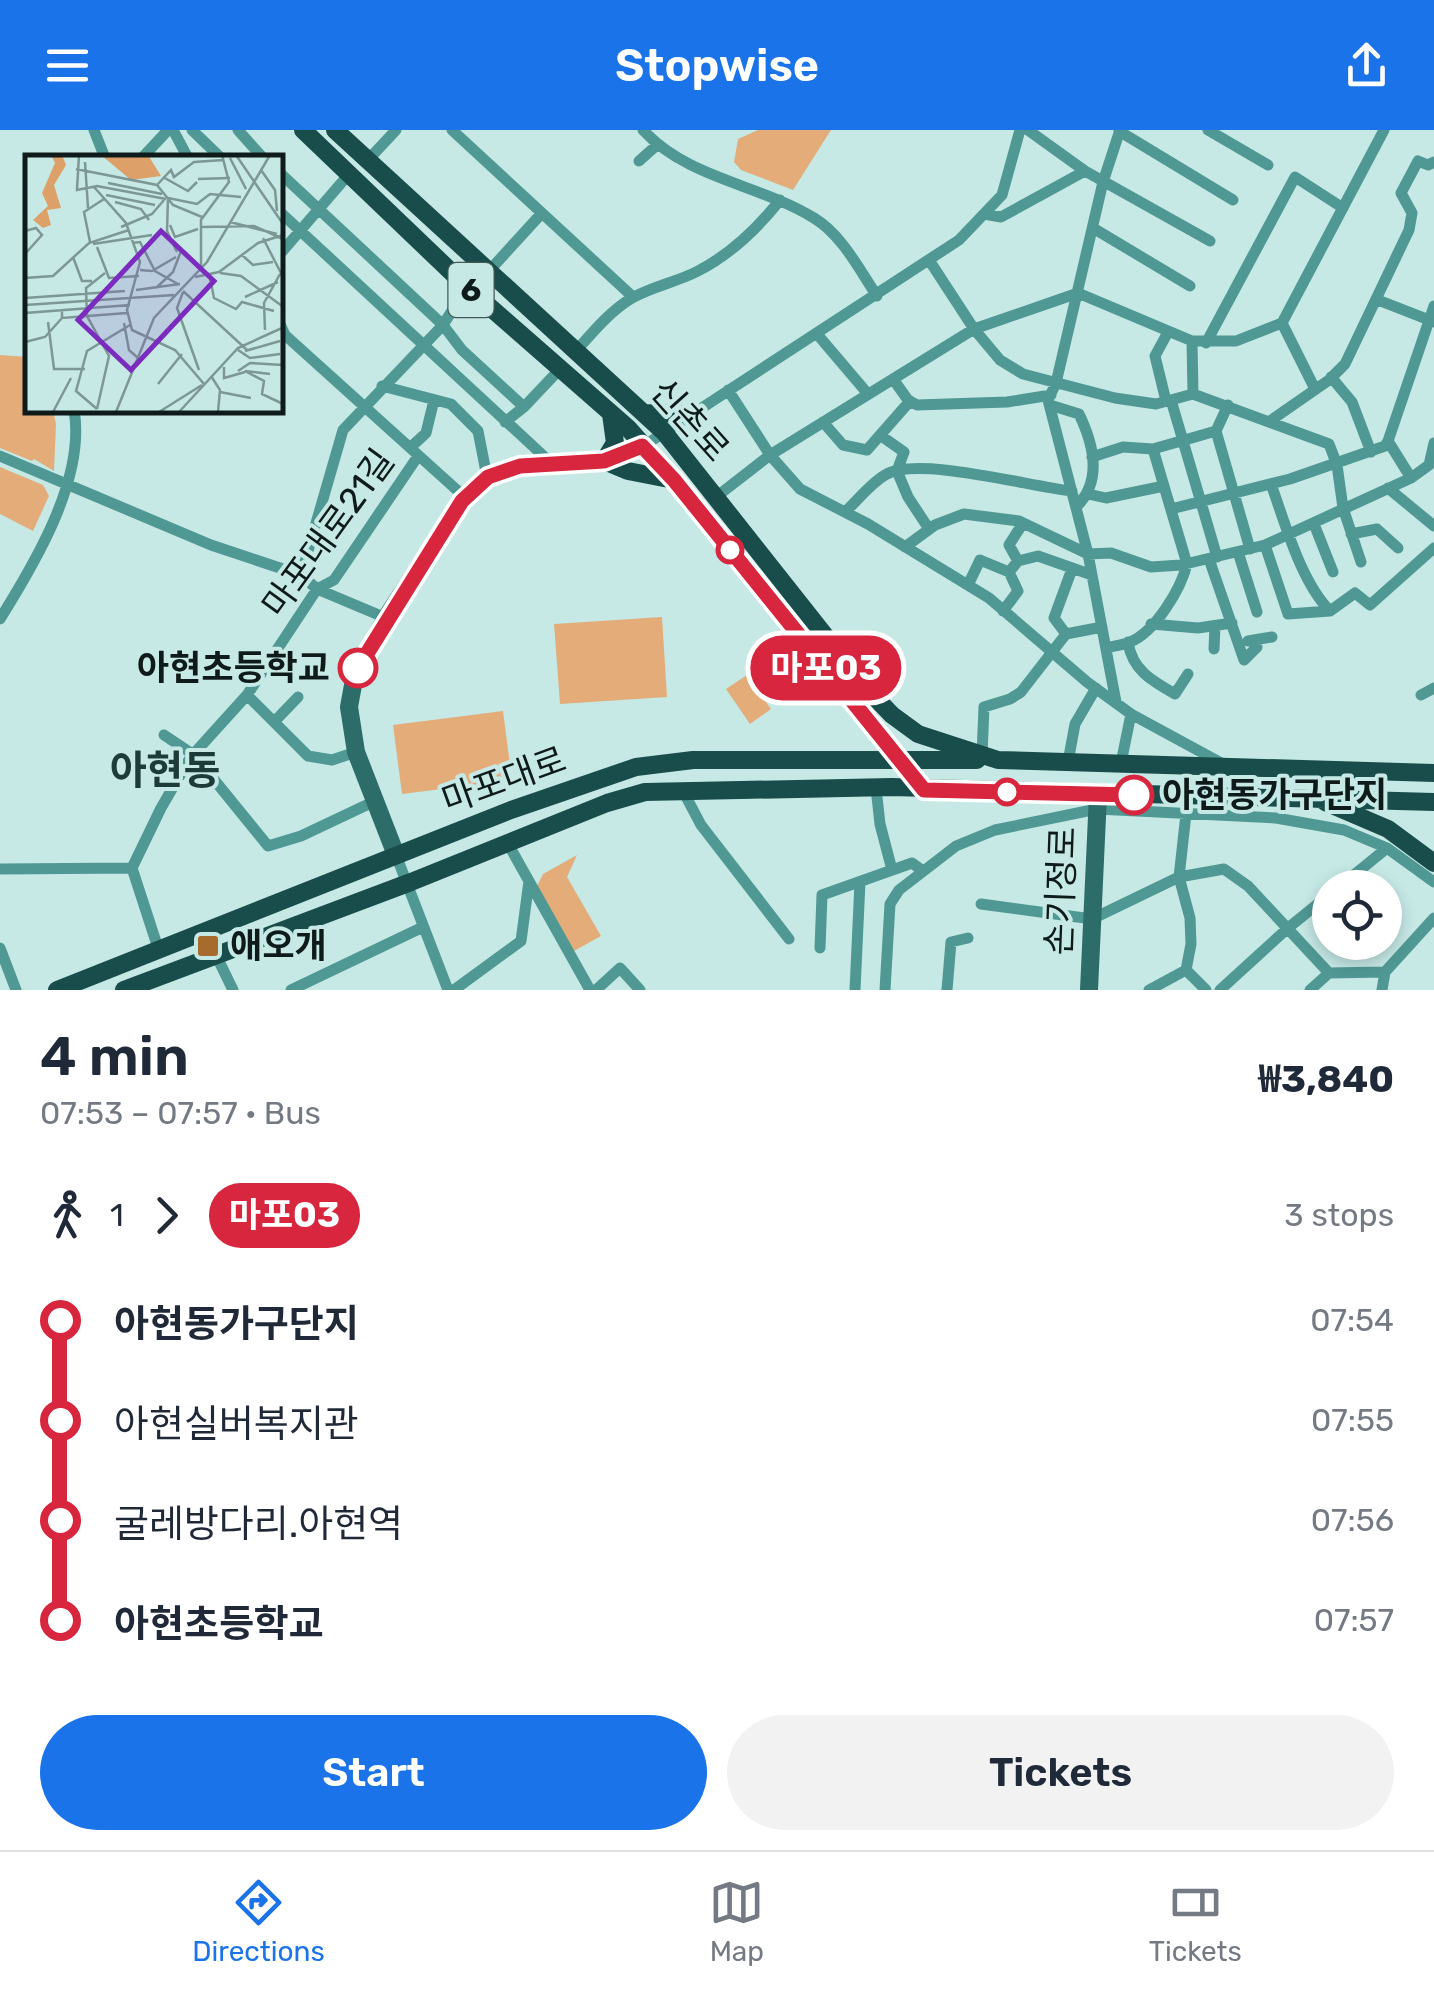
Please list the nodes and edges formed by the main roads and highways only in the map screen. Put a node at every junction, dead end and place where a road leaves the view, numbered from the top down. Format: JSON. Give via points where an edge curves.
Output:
{"nodes":[{"id":1,"x":303,"y":130,"type":"edge"},
{"id":2,"x":335,"y":130,"type":"edge"},
{"id":3,"x":644,"y":413,"type":"junction"},
{"id":4,"x":611,"y":414,"type":"junction"},
{"id":5,"x":653,"y":439,"type":"junction"},
{"id":6,"x":682,"y":455,"type":"junction"},
{"id":7,"x":674,"y":480,"type":"junction"},
{"id":8,"x":990,"y":758,"type":"junction"},
{"id":9,"x":899,"y":760,"type":"junction"},
{"id":10,"x":1348,"y":772,"type":"junction"},
{"id":11,"x":1434,"y":773,"type":"edge"},
{"id":12,"x":924,"y":790,"type":"junction"},
{"id":13,"x":1315,"y":798,"type":"junction"},
{"id":14,"x":1433,"y":803,"type":"edge"},
{"id":15,"x":1434,"y":863,"type":"edge"},
{"id":16,"x":57,"y":990,"type":"edge"},
{"id":17,"x":124,"y":990,"type":"edge"}],
"edges":[{"from":1,"to":4,"type":"main road","name":"신촌로","number":"6"},
{"from":2,"to":3,"type":"main road","name":"신촌로","number":"6"},
{"from":3,"to":5,"type":"main road","name":"신촌로","number":"6"},
{"from":3,"to":6,"type":"main road","via":[[688,416]]},
{"from":4,"to":5,"type":"main road","name":"신촌로","number":"6"},
{"from":4,"to":7,"type":"main road","via":[[615,443],[604,461]]},
{"from":5,"to":6,"type":"main road","name":"신촌로","number":"6"},
{"from":5,"to":7,"type":"main road","name":"신촌로","number":"6"},
{"from":6,"to":8,"type":"main road","name":"신촌로","number":"6","via":[[882,706],[918,734]]},
{"from":7,"to":9,"type":"main road","name":"신촌로","number":"6"},
{"from":8,"to":9,"type":"main road","name":"마포대로"},
{"from":8,"to":10,"type":"main road","name":"신촌로","number":"6"},
{"from":9,"to":12,"type":"main road","name":"신촌로","number":"6"},
{"from":9,"to":16,"type":"main road","name":"마포대로","via":[[693,760],[636,767]]},
{"from":10,"to":11,"type":"main road","number":"6"},
{"from":10,"to":14,"type":"main road","via":[[1399,783]]},
{"from":12,"to":13,"type":"main road","via":[[1097,802]]},
{"from":12,"to":17,"type":"main road","name":"마포대로","via":[[645,792]]},
{"from":13,"to":14,"type":"main road"},
{"from":13,"to":15,"type":"main road","via":[[1388,829]]}]}
